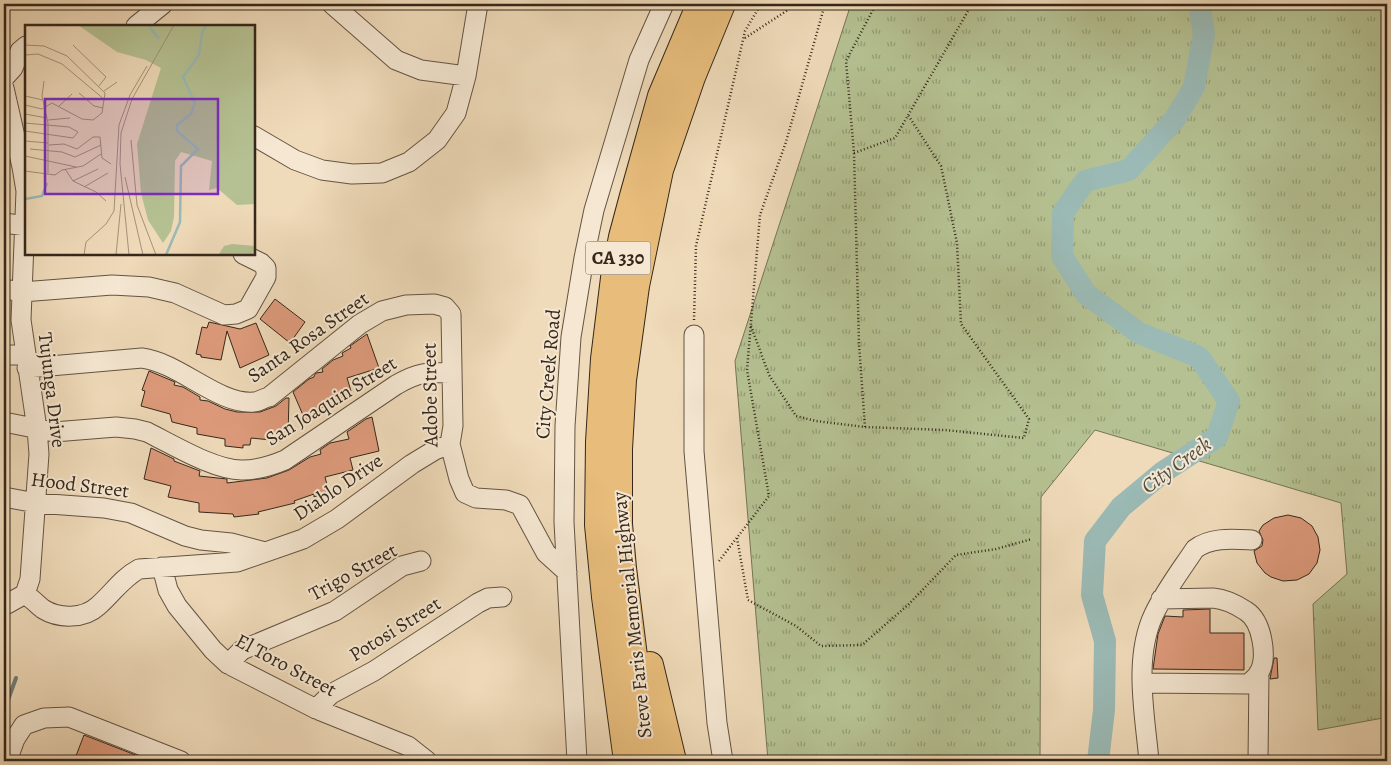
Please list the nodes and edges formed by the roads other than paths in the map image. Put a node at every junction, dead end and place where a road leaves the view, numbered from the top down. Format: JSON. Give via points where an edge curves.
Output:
{"nodes":[{"id":1,"x":163,"y":4,"type":"edge"},
{"id":2,"x":332,"y":4,"type":"edge"},
{"id":3,"x":664,"y":4,"type":"edge"},
{"id":4,"x":700,"y":4,"type":"edge"},
{"id":5,"x":722,"y":4,"type":"edge"},
{"id":6,"x":473,"y":5,"type":"edge"},
{"id":7,"x":137,"y":25,"type":"edge"},
{"id":8,"x":25,"y":47,"type":"edge"},
{"id":9,"x":466,"y":76,"type":"junction"},
{"id":10,"x":4,"y":78,"type":"edge"},
{"id":11,"x":4,"y":88,"type":"edge"},
{"id":12,"x":255,"y":137,"type":"edge"},
{"id":13,"x":18,"y":158,"type":"edge"},
{"id":14,"x":25,"y":187,"type":"edge"},
{"id":15,"x":4,"y":223,"type":"edge"},
{"id":16,"x":25,"y":226,"type":"edge"},
{"id":17,"x":25,"y":231,"type":"edge"},
{"id":18,"x":245,"y":255,"type":"edge"},
{"id":19,"x":13,"y":291,"type":"edge"},
{"id":20,"x":445,"y":307,"type":"joint"},
{"id":21,"x":694,"y":334,"type":"road end"},
{"id":22,"x":4,"y":355,"type":"edge"},
{"id":23,"x":26,"y":362,"type":"junction"},
{"id":24,"x":452,"y":373,"type":"junction"},
{"id":25,"x":4,"y":422,"type":"edge"},
{"id":26,"x":37,"y":429,"type":"junction"},
{"id":27,"x":450,"y":444,"type":"junction"},
{"id":28,"x":620,"y":449,"type":"junction"},
{"id":29,"x":4,"y":497,"type":"edge"},
{"id":30,"x":36,"y":503,"type":"junction"},
{"id":31,"x":598,"y":525,"type":"junction"},
{"id":32,"x":1252,"y":540,"type":"dead end"},
{"id":33,"x":265,"y":552,"type":"junction"},
{"id":34,"x":421,"y":561,"type":"dead end"},
{"id":35,"x":162,"y":567,"type":"junction"},
{"id":36,"x":567,"y":572,"type":"junction"},
{"id":37,"x":25,"y":594,"type":"junction"},
{"id":38,"x":502,"y":597,"type":"dead end"},
{"id":39,"x":1161,"y":599,"type":"junction"},
{"id":40,"x":4,"y":604,"type":"edge"},
{"id":41,"x":228,"y":664,"type":"junction"},
{"id":42,"x":1259,"y":672,"type":"junction"},
{"id":43,"x":1143,"y":683,"type":"junction"},
{"id":44,"x":316,"y":709,"type":"junction"},
{"id":45,"x":6,"y":761,"type":"edge"},
{"id":46,"x":182,"y":761,"type":"edge"},
{"id":47,"x":427,"y":761,"type":"edge"},
{"id":48,"x":577,"y":761,"type":"edge"},
{"id":49,"x":608,"y":761,"type":"edge"},
{"id":50,"x":627,"y":761,"type":"edge"},
{"id":51,"x":647,"y":761,"type":"edge"},
{"id":52,"x":673,"y":761,"type":"edge"},
{"id":53,"x":723,"y":761,"type":"edge"},
{"id":54,"x":1149,"y":761,"type":"edge"},
{"id":55,"x":1258,"y":761,"type":"edge"}],
"edges":[{"from":1,"to":7,"type":"street"},
{"from":2,"to":9,"type":"street","via":[[396,60],[421,70]]},
{"from":3,"to":36,"type":"street","name":"City Creek Road","via":[[639,60],[619,123],[584,258],[567,374],[564,522]]},
{"from":4,"to":31,"type":"highway","name":"Steve Faris Memorial Highway","number":"CA 330","via":[[661,96],[622,237],[604,359]]},
{"from":5,"to":28,"type":"highway","name":"Steve Faris Memorial Highway","number":"CA 330","via":[[692,76],[660,170],[636,286],[623,380]]},
{"from":6,"to":9,"type":"street"},
{"from":8,"to":10,"type":"street"},
{"from":9,"to":12,"type":"street","via":[[456,114],[437,140],[408,162],[382,173],[322,170],[295,160]]},
{"from":11,"to":13,"type":"street","name":"Tujunga Drive"},
{"from":13,"to":14,"type":"street","name":"Tujunga Drive"},
{"from":15,"to":16,"type":"street"},
{"from":17,"to":19,"type":"street","name":"Tujunga Drive"},
{"from":18,"to":19,"type":"street","via":[[266,268],[266,277],[248,309],[236,314],[224,315],[175,293],[149,287],[112,285]]},
{"from":19,"to":23,"type":"street","name":"Tujunga Drive","via":[[21,320]]},
{"from":20,"to":23,"type":"street","name":"Santa Rosa Street","via":[[406,305],[382,310],[268,397],[254,402],[218,393],[155,360]]},
{"from":20,"to":24,"type":"street","name":"Adobe Street","via":[[451,314]]},
{"from":21,"to":53,"type":"street","via":[[694,451]]},
{"from":22,"to":23,"type":"street","name":"Santa Rosa Street"},
{"from":23,"to":26,"type":"street","name":"Tujunga Drive"},
{"from":24,"to":26,"type":"street","name":"San Joaquin Street","via":[[428,372],[411,376],[285,460],[268,467],[226,469],[135,429],[116,427],[54,432]]},
{"from":24,"to":27,"type":"street","name":"Adobe Street"},
{"from":25,"to":26,"type":"street","name":"San Joaquin Street"},
{"from":26,"to":30,"type":"street","name":"Tujunga Drive"},
{"from":27,"to":33,"type":"street","name":"Diablo Drive","via":[[412,464],[329,524],[303,539]]},
{"from":27,"to":36,"type":"street","name":"Adobe Street","via":[[465,493],[476,498],[506,500],[520,505],[546,552]]},
{"from":28,"to":51,"type":"highway","name":"Steve Faris Memorial Highway","number":"CA 330","via":[[623,568]]},
{"from":28,"to":52,"type":"highway","via":[[648,656]]},
{"from":29,"to":30,"type":"street","name":"Hood Street"},
{"from":30,"to":33,"type":"street","name":"Hood Street","via":[[131,513],[185,536]]},
{"from":30,"to":37,"type":"street","name":"Tujunga Drive","via":[[30,579]]},
{"from":31,"to":49,"type":"highway"},
{"from":31,"to":50,"type":"highway","name":"Steve Faris Memorial Highway","number":"CA 330"},
{"from":32,"to":39,"type":"street","via":[[1215,540],[1202,544]]},
{"from":33,"to":35,"type":"street","name":"Diablo Drive","via":[[237,562]]},
{"from":34,"to":41,"type":"street","name":"Trigo Street","via":[[402,566],[335,611],[242,650]]},
{"from":35,"to":37,"type":"street","name":"Diablo Drive","via":[[139,569],[129,575],[97,608],[82,616],[58,616]]},
{"from":35,"to":41,"type":"street","name":"El Toro Street","via":[[168,590],[177,606]]},
{"from":36,"to":48,"type":"street","name":"City Creek Road"},
{"from":37,"to":40,"type":"street"},
{"from":38,"to":44,"type":"street","name":"Potosi Street","via":[[478,602],[374,671],[332,694]]},
{"from":39,"to":42,"type":"street","via":[[1213,598],[1247,611],[1261,632],[1262,665]]},
{"from":39,"to":43,"type":"street","via":[[1146,640]]},
{"from":41,"to":44,"type":"street","name":"El Toro Street"},
{"from":42,"to":43,"type":"street","via":[[1248,684]]},
{"from":42,"to":55,"type":"street"},
{"from":43,"to":54,"type":"street"},
{"from":44,"to":47,"type":"street","name":"El Toro Street","via":[[408,746]]},
{"from":45,"to":46,"type":"street","via":[[24,725],[44,718],[69,717]]}]}
